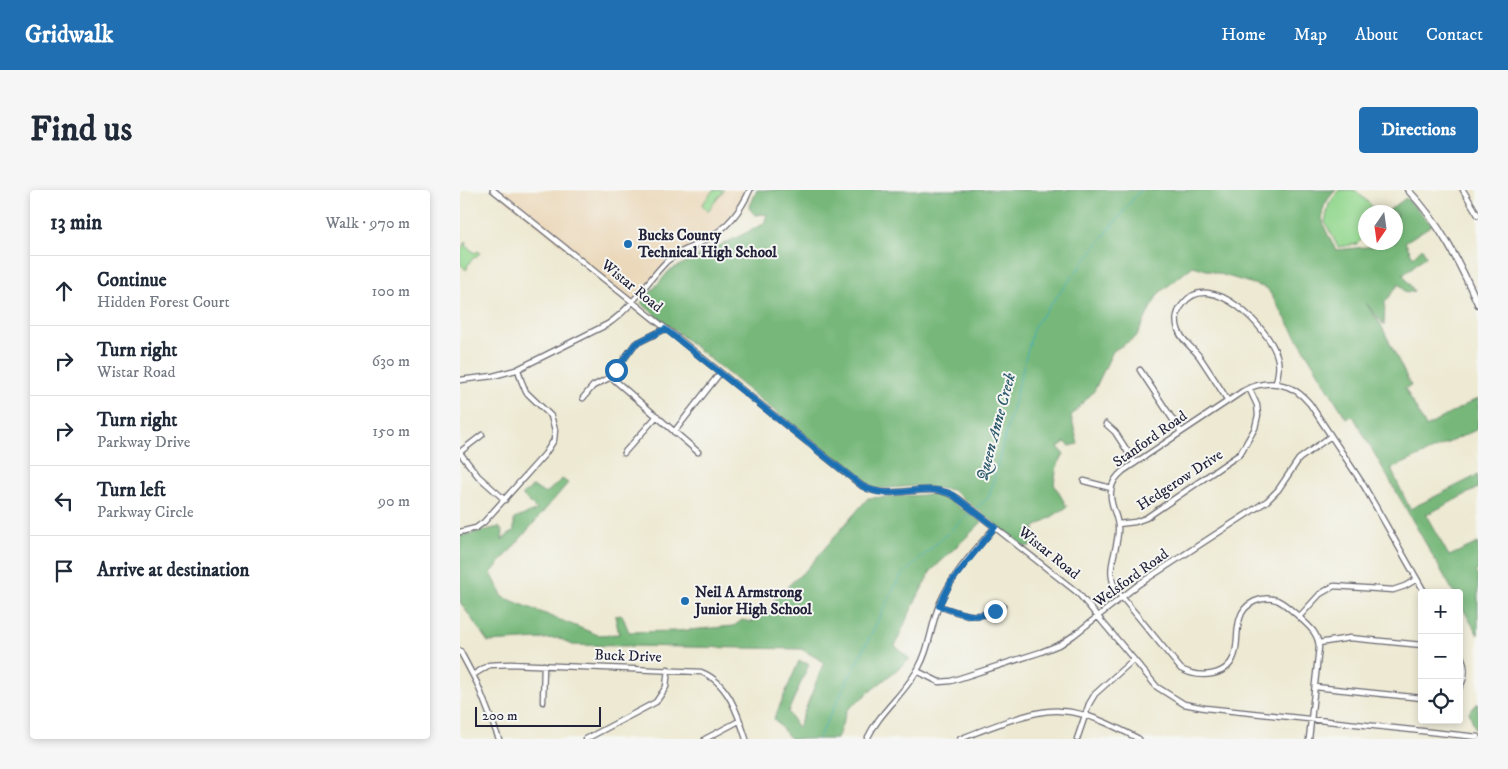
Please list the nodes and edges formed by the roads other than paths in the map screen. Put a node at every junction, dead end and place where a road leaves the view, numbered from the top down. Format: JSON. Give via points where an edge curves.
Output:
{"nodes":[{"id":1,"x":493,"y":190,"type":"edge"},
{"id":2,"x":750,"y":190,"type":"edge"},
{"id":3,"x":1408,"y":190,"type":"edge"},
{"id":4,"x":1463,"y":190,"type":"edge"},
{"id":5,"x":1478,"y":215,"type":"edge"},
{"id":6,"x":633,"y":303,"type":"junction"},
{"id":7,"x":1478,"y":304,"type":"edge"},
{"id":8,"x":665,"y":329,"type":"junction"},
{"id":9,"x":518,"y":369,"type":"junction"},
{"id":10,"x":1140,"y":370,"type":"dead end"},
{"id":11,"x":720,"y":373,"type":"junction"},
{"id":12,"x":612,"y":377,"type":"junction"},
{"id":13,"x":460,"y":380,"type":"edge"},
{"id":14,"x":1276,"y":383,"type":"junction"},
{"id":15,"x":1249,"y":388,"type":"junction"},
{"id":16,"x":582,"y":398,"type":"dead end"},
{"id":17,"x":1228,"y":401,"type":"junction"},
{"id":18,"x":657,"y":416,"type":"junction"},
{"id":19,"x":1106,"y":424,"type":"dead end"},
{"id":20,"x":674,"y":432,"type":"junction"},
{"id":21,"x":1181,"y":432,"type":"junction"},
{"id":22,"x":482,"y":435,"type":"dead end"},
{"id":23,"x":1331,"y":436,"type":"junction"},
{"id":24,"x":698,"y":452,"type":"dead end"},
{"id":25,"x":460,"y":453,"type":"edge"},
{"id":26,"x":624,"y":453,"type":"dead end"},
{"id":27,"x":1135,"y":463,"type":"junction"},
{"id":28,"x":1084,"y":481,"type":"dead end"},
{"id":29,"x":1111,"y":488,"type":"junction"},
{"id":30,"x":505,"y":500,"type":"junction"},
{"id":31,"x":1118,"y":524,"type":"junction"},
{"id":32,"x":995,"y":527,"type":"junction"},
{"id":33,"x":460,"y":532,"type":"edge"},
{"id":34,"x":1417,"y":579,"type":"junction"},
{"id":35,"x":1423,"y":589,"type":"edge"},
{"id":36,"x":1123,"y":597,"type":"junction"},
{"id":37,"x":939,"y":606,"type":"junction"},
{"id":38,"x":1003,"y":606,"type":"dead end"},
{"id":39,"x":1098,"y":617,"type":"junction"},
{"id":40,"x":1299,"y":617,"type":"junction"},
{"id":41,"x":1319,"y":643,"type":"junction"},
{"id":42,"x":1418,"y":646,"type":"edge"},
{"id":43,"x":460,"y":651,"type":"edge"},
{"id":44,"x":1133,"y":660,"type":"junction"},
{"id":45,"x":1463,"y":661,"type":"edge"},
{"id":46,"x":544,"y":666,"type":"junction"},
{"id":47,"x":668,"y":670,"type":"junction"},
{"id":48,"x":917,"y":672,"type":"junction"},
{"id":49,"x":474,"y":675,"type":"junction"},
{"id":50,"x":1463,"y":677,"type":"edge"},
{"id":51,"x":1315,"y":687,"type":"junction"},
{"id":52,"x":1418,"y":698,"type":"edge"},
{"id":53,"x":542,"y":702,"type":"dead end"},
{"id":54,"x":1085,"y":715,"type":"junction"},
{"id":55,"x":1311,"y":719,"type":"junction"},
{"id":56,"x":739,"y":721,"type":"junction"},
{"id":57,"x":1478,"y":737,"type":"edge"},
{"id":58,"x":499,"y":739,"type":"edge"},
{"id":59,"x":586,"y":739,"type":"edge"},
{"id":60,"x":706,"y":739,"type":"edge"},
{"id":61,"x":746,"y":739,"type":"edge"},
{"id":62,"x":867,"y":739,"type":"edge"},
{"id":63,"x":960,"y":739,"type":"edge"},
{"id":64,"x":1077,"y":739,"type":"edge"},
{"id":65,"x":1139,"y":739,"type":"edge"},
{"id":66,"x":1309,"y":739,"type":"edge"}],
"edges":[{"from":1,"to":6,"type":"street","name":"Wistar Road"},
{"from":2,"to":6,"type":"street","via":[[727,224],[711,237],[667,261]]},
{"from":3,"to":7,"type":"main road","via":[[1446,239]]},
{"from":4,"to":5,"type":"street"},
{"from":6,"to":8,"type":"street","name":"Wistar Road"},
{"from":6,"to":9,"type":"street","via":[[608,324]]},
{"from":8,"to":11,"type":"street","name":"Wistar Road"},
{"from":8,"to":12,"type":"street","via":[[635,344]]},
{"from":9,"to":13,"type":"street"},
{"from":9,"to":30,"type":"street","via":[[526,392],[551,416],[555,434],[549,449]]},
{"from":10,"to":21,"type":"street"},
{"from":11,"to":20,"type":"street"},
{"from":11,"to":32,"type":"street","name":"Wistar Road","via":[[867,489],[887,494],[940,490],[953,495]]},
{"from":12,"to":16,"type":"street","via":[[593,386]]},
{"from":12,"to":18,"type":"street"},
{"from":14,"to":15,"type":"street","name":"Stanford Road"},
{"from":14,"to":17,"type":"street","via":[[1278,358],[1256,323],[1221,296],[1206,292],[1194,294],[1179,309],[1178,330]]},
{"from":14,"to":23,"type":"street","via":[[1294,389],[1305,398]]},
{"from":15,"to":17,"type":"street","name":"Stanford Road"},
{"from":15,"to":31,"type":"street","name":"Hedgerow Drive","via":[[1258,405],[1258,415],[1255,428],[1238,457],[1139,522]]},
{"from":17,"to":21,"type":"street","name":"Stanford Road"},
{"from":18,"to":20,"type":"street"},
{"from":18,"to":26,"type":"street"},
{"from":19,"to":27,"type":"street"},
{"from":20,"to":24,"type":"street"},
{"from":21,"to":27,"type":"street","name":"Stanford Road"},
{"from":22,"to":25,"type":"street"},
{"from":23,"to":34,"type":"street","via":[[1364,486]]},
{"from":23,"to":36,"type":"street","name":"Welsford Road","via":[[1299,459],[1267,501]]},
{"from":25,"to":30,"type":"street","via":[[478,476]]},
{"from":27,"to":29,"type":"street","name":"Stanford Road","via":[[1117,477]]},
{"from":28,"to":29,"type":"street"},
{"from":29,"to":31,"type":"street","name":"Stanford Road"},
{"from":30,"to":33,"type":"street","via":[[479,526]]},
{"from":31,"to":36,"type":"street","name":"Stanford Road","via":[[1111,574]]},
{"from":32,"to":37,"type":"street","via":[[951,582]]},
{"from":32,"to":39,"type":"street","name":"Wistar Road","via":[[1069,585]]},
{"from":34,"to":35,"type":"street"},
{"from":34,"to":40,"type":"street","via":[[1393,590],[1343,585],[1329,588]]},
{"from":36,"to":39,"type":"street","name":"Welsford Road"},
{"from":36,"to":40,"type":"street","name":"Stanford Road","via":[[1179,667],[1193,674],[1217,673],[1227,668],[1235,653],[1240,618],[1251,603],[1261,599],[1275,600]]},
{"from":37,"to":38,"type":"street","via":[[978,617]]},
{"from":37,"to":48,"type":"street"},
{"from":39,"to":44,"type":"street","name":"Wistar Road"},
{"from":39,"to":48,"type":"street","name":"Welsford Road","via":[[1074,636],[1050,648],[951,681],[939,682]]},
{"from":40,"to":41,"type":"street","name":"Stanford Road","via":[[1315,633]]},
{"from":41,"to":42,"type":"street","via":[[1350,638]]},
{"from":41,"to":51,"type":"street"},
{"from":43,"to":49,"type":"street"},
{"from":44,"to":54,"type":"street","via":[[1095,694]]},
{"from":44,"to":55,"type":"street","name":"Wistar Road","via":[[1157,687],[1184,704]]},
{"from":45,"to":50,"type":"street"},
{"from":46,"to":47,"type":"street","name":"Buck Drive"},
{"from":46,"to":49,"type":"street","name":"Buck Drive","via":[[496,664]]},
{"from":46,"to":53,"type":"street"},
{"from":47,"to":56,"type":"street","name":"Buck Drive","via":[[701,672],[718,681]]},
{"from":47,"to":59,"type":"street","via":[[666,687],[656,702]]},
{"from":48,"to":62,"type":"street","via":[[882,714]]},
{"from":49,"to":58,"type":"street"},
{"from":51,"to":52,"type":"street"},
{"from":51,"to":55,"type":"street"},
{"from":54,"to":63,"type":"street","via":[[1043,712]]},
{"from":54,"to":64,"type":"street"},
{"from":54,"to":65,"type":"street"},
{"from":55,"to":57,"type":"street","name":"Wistar Road"},
{"from":55,"to":66,"type":"street"},
{"from":56,"to":60,"type":"street"},
{"from":56,"to":61,"type":"street","name":"Buck Drive"}]}
